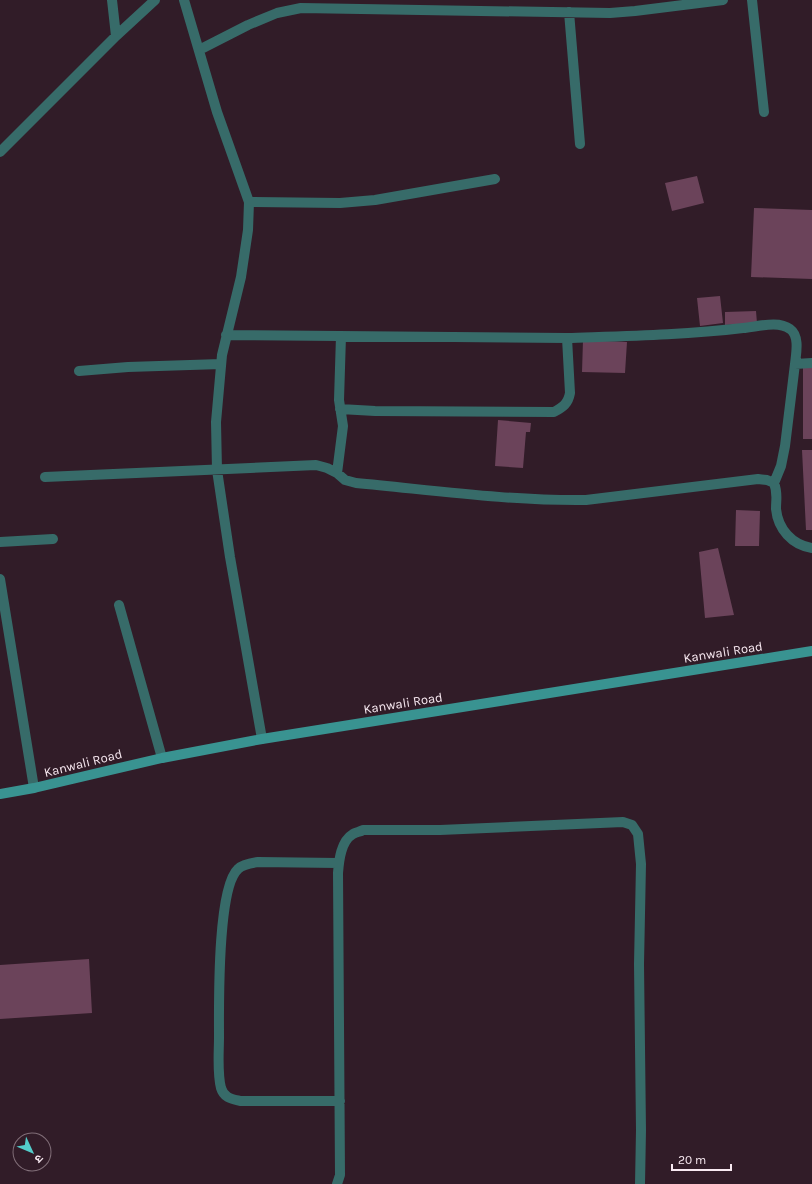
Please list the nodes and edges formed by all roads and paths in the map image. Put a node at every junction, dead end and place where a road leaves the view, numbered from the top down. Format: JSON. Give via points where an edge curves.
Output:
{"nodes":[{"id":1,"x":112,"y":0,"type":"edge"},
{"id":2,"x":155,"y":0,"type":"edge"},
{"id":3,"x":184,"y":0,"type":"edge"},
{"id":4,"x":724,"y":0,"type":"edge"},
{"id":5,"x":752,"y":0,"type":"edge"},
{"id":6,"x":569,"y":12,"type":"junction"},
{"id":7,"x":116,"y":36,"type":"junction"},
{"id":8,"x":199,"y":50,"type":"junction"},
{"id":9,"x":764,"y":112,"type":"dead end"},
{"id":10,"x":580,"y":144,"type":"dead end"},
{"id":11,"x":0,"y":152,"type":"edge"},
{"id":12,"x":495,"y":179,"type":"dead end"},
{"id":13,"x":249,"y":202,"type":"junction"},
{"id":14,"x":226,"y":335,"type":"junction"},
{"id":15,"x":341,"y":336,"type":"junction"},
{"id":16,"x":567,"y":338,"type":"junction"},
{"id":17,"x":812,"y":363,"type":"edge"},
{"id":18,"x":221,"y":364,"type":"junction"},
{"id":19,"x":795,"y":364,"type":"junction"},
{"id":20,"x":79,"y":371,"type":"dead end"},
{"id":21,"x":340,"y":409,"type":"junction"},
{"id":22,"x":217,"y":470,"type":"junction"},
{"id":23,"x":336,"y":473,"type":"junction"},
{"id":24,"x":45,"y":477,"type":"dead end"},
{"id":25,"x":774,"y":484,"type":"junction"},
{"id":26,"x":53,"y":539,"type":"dead end"},
{"id":27,"x":0,"y":542,"type":"edge"},
{"id":28,"x":812,"y":548,"type":"edge"},
{"id":29,"x":0,"y":579,"type":"edge"},
{"id":30,"x":119,"y":605,"type":"dead end"},
{"id":31,"x":812,"y":651,"type":"edge"},
{"id":32,"x":262,"y":739,"type":"junction"},
{"id":33,"x":162,"y":758,"type":"junction"},
{"id":34,"x":34,"y":788,"type":"junction"},
{"id":35,"x":0,"y":794,"type":"edge"},
{"id":36,"x":338,"y":863,"type":"junction"},
{"id":37,"x":340,"y":1101,"type":"junction"},
{"id":38,"x":337,"y":1184,"type":"edge"},
{"id":39,"x":640,"y":1184,"type":"edge"}],
"edges":[{"from":1,"to":7,"type":"street"},
{"from":2,"to":7,"type":"street"},
{"from":3,"to":8,"type":"street"},
{"from":4,"to":6,"type":"street","via":[[610,13]]},
{"from":5,"to":9,"type":"street"},
{"from":6,"to":8,"type":"street","via":[[300,8],[277,12]]},
{"from":6,"to":10,"type":"street"},
{"from":7,"to":11,"type":"street"},
{"from":8,"to":13,"type":"street","via":[[216,112]]},
{"from":12,"to":13,"type":"street","via":[[375,200],[340,203]]},
{"from":13,"to":14,"type":"street","via":[[241,277]]},
{"from":14,"to":15,"type":"street"},
{"from":14,"to":18,"type":"street"},
{"from":15,"to":16,"type":"street"},
{"from":15,"to":21,"type":"street"},
{"from":16,"to":19,"type":"street","via":[[639,336],[784,325],[792,330],[797,341]]},
{"from":16,"to":21,"type":"street","via":[[570,393],[563,407],[554,412]]},
{"from":17,"to":19,"type":"street"},
{"from":18,"to":20,"type":"street"},
{"from":18,"to":22,"type":"street","via":[[216,422]]},
{"from":19,"to":25,"type":"street","via":[[786,446]]},
{"from":21,"to":23,"type":"street","via":[[343,426]]},
{"from":22,"to":23,"type":"street","via":[[316,465]]},
{"from":22,"to":24,"type":"street"},
{"from":22,"to":32,"type":"street"},
{"from":23,"to":25,"type":"street","via":[[345,480],[356,483],[560,500],[586,500],[758,479]]},
{"from":25,"to":28,"type":"street","via":[[779,522],[786,535],[794,542]]},
{"from":26,"to":27,"type":"street"},
{"from":29,"to":34,"type":"street"},
{"from":30,"to":33,"type":"street"},
{"from":31,"to":32,"type":"street","name":"Kanwali Road"},
{"from":32,"to":33,"type":"street","name":"Kanwali Road"},
{"from":33,"to":34,"type":"street","name":"Kanwali Road"},
{"from":34,"to":35,"type":"street","name":"Kanwali Road"},
{"from":36,"to":37,"type":"street"},
{"from":36,"to":37,"type":"street","via":[[258,862],[238,868],[227,896],[219,975],[219,1066],[221,1089],[225,1096],[232,1099]]},
{"from":36,"to":39,"type":"street","via":[[344,844],[352,834],[363,830],[440,830],[623,822],[632,825],[638,834],[642,864],[639,964]]},
{"from":37,"to":38,"type":"street","via":[[340,1175]]}]}
